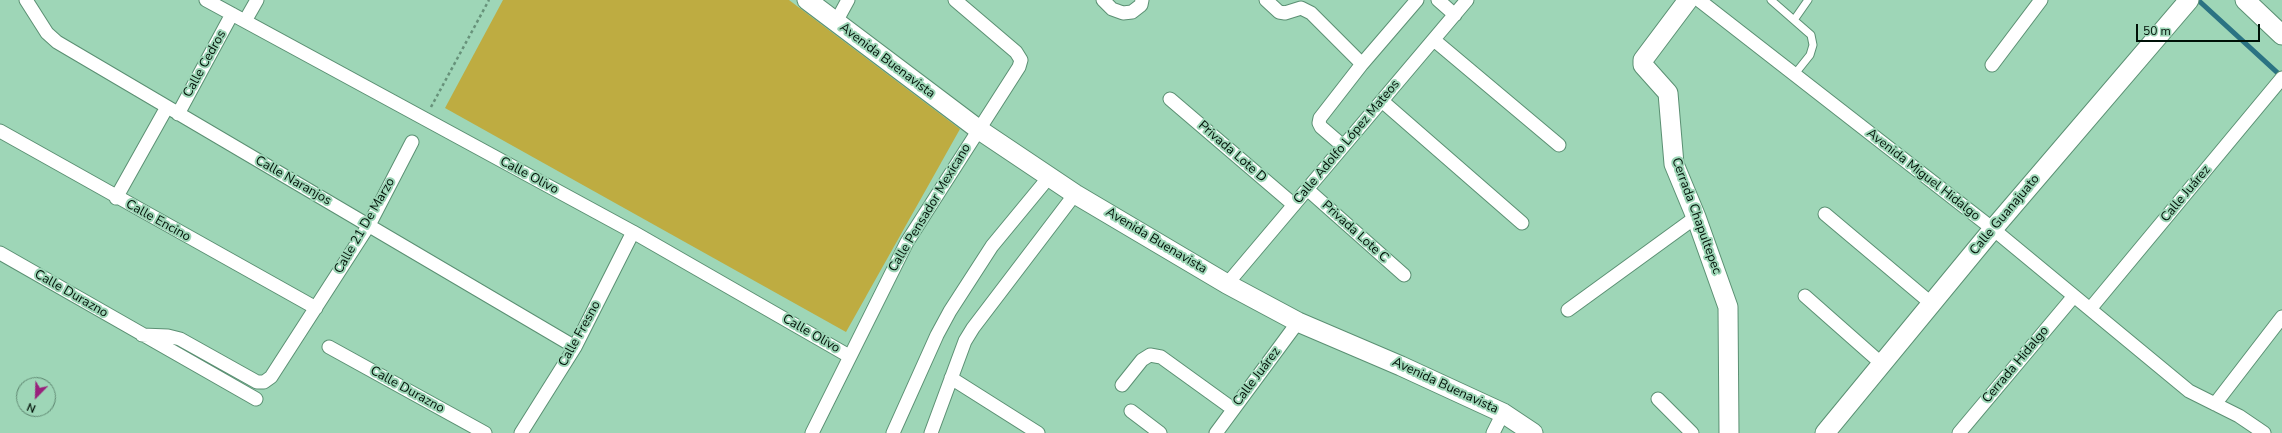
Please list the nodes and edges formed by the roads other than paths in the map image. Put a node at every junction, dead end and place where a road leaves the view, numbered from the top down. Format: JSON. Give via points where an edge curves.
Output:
{"nodes":[{"id":1,"x":26,"y":0,"type":"edge"},
{"id":2,"x":206,"y":0,"type":"edge"},
{"id":3,"x":257,"y":0,"type":"edge"},
{"id":4,"x":807,"y":0,"type":"edge"},
{"id":5,"x":848,"y":0,"type":"edge"},
{"id":6,"x":955,"y":0,"type":"edge"},
{"id":7,"x":1103,"y":0,"type":"edge"},
{"id":8,"x":1142,"y":0,"type":"edge"},
{"id":9,"x":1266,"y":0,"type":"edge"},
{"id":10,"x":1417,"y":0,"type":"edge"},
{"id":11,"x":1438,"y":0,"type":"edge"},
{"id":12,"x":1467,"y":0,"type":"edge"},
{"id":13,"x":1688,"y":0,"type":"edge"},
{"id":14,"x":1699,"y":0,"type":"edge"},
{"id":15,"x":1771,"y":0,"type":"edge"},
{"id":16,"x":1808,"y":0,"type":"edge"},
{"id":17,"x":2041,"y":0,"type":"edge"},
{"id":18,"x":2245,"y":0,"type":"edge"},
{"id":19,"x":2187,"y":2,"type":"edge"},
{"id":20,"x":232,"y":14,"type":"junction"},
{"id":21,"x":1455,"y":14,"type":"junction"},
{"id":22,"x":1794,"y":20,"type":"junction"},
{"id":23,"x":245,"y":21,"type":"junction"},
{"id":24,"x":836,"y":22,"type":"junction"},
{"id":25,"x":2282,"y":35,"type":"edge"},
{"id":26,"x":1434,"y":40,"type":"junction"},
{"id":27,"x":1362,"y":64,"type":"junction"},
{"id":28,"x":1992,"y":65,"type":"dead end"},
{"id":29,"x":1794,"y":76,"type":"junction"},
{"id":30,"x":2282,"y":78,"type":"edge"},
{"id":31,"x":1170,"y":99,"type":"dead end"},
{"id":32,"x":1382,"y":101,"type":"junction"},
{"id":33,"x":173,"y":110,"type":"junction"},
{"id":34,"x":978,"y":129,"type":"junction"},
{"id":35,"x":0,"y":131,"type":"edge"},
{"id":36,"x":412,"y":142,"type":"dead end"},
{"id":37,"x":1559,"y":145,"type":"dead end"},
{"id":38,"x":1343,"y":146,"type":"junction"},
{"id":39,"x":1049,"y":177,"type":"junction"},
{"id":40,"x":1307,"y":189,"type":"junction"},
{"id":41,"x":1075,"y":194,"type":"junction"},
{"id":42,"x":116,"y":198,"type":"junction"},
{"id":43,"x":1294,"y":205,"type":"junction"},
{"id":44,"x":1825,"y":214,"type":"dead end"},
{"id":45,"x":1696,"y":217,"type":"junction"},
{"id":46,"x":1522,"y":223,"type":"dead end"},
{"id":47,"x":369,"y":225,"type":"junction"},
{"id":48,"x":1993,"y":229,"type":"junction"},
{"id":49,"x":633,"y":232,"type":"junction"},
{"id":50,"x":0,"y":253,"type":"edge"},
{"id":51,"x":1404,"y":276,"type":"dead end"},
{"id":52,"x":1227,"y":284,"type":"junction"},
{"id":53,"x":1805,"y":296,"type":"dead end"},
{"id":54,"x":2074,"y":296,"type":"junction"},
{"id":55,"x":1932,"y":304,"type":"junction"},
{"id":56,"x":316,"y":308,"type":"junction"},
{"id":57,"x":2090,"y":309,"type":"junction"},
{"id":58,"x":1568,"y":310,"type":"dead end"},
{"id":59,"x":2282,"y":317,"type":"edge"},
{"id":60,"x":1298,"y":322,"type":"junction"},
{"id":61,"x":142,"y":335,"type":"junction"},
{"id":62,"x":575,"y":346,"type":"junction"},
{"id":63,"x":329,"y":347,"type":"dead end"},
{"id":64,"x":849,"y":356,"type":"junction"},
{"id":65,"x":1882,"y":364,"type":"junction"},
{"id":66,"x":951,"y":378,"type":"junction"},
{"id":67,"x":264,"y":382,"type":"joint"},
{"id":68,"x":1122,"y":385,"type":"dead end"},
{"id":69,"x":256,"y":399,"type":"dead end"},
{"id":70,"x":1658,"y":399,"type":"dead end"},
{"id":71,"x":2215,"y":404,"type":"junction"},
{"id":72,"x":1233,"y":409,"type":"junction"},
{"id":73,"x":1131,"y":411,"type":"dead end"},
{"id":74,"x":1502,"y":413,"type":"junction"},
{"id":75,"x":485,"y":433,"type":"edge"},
{"id":76,"x":521,"y":433,"type":"edge"},
{"id":77,"x":812,"y":433,"type":"edge"},
{"id":78,"x":893,"y":433,"type":"edge"},
{"id":79,"x":931,"y":433,"type":"edge"},
{"id":80,"x":1038,"y":433,"type":"edge"},
{"id":81,"x":1160,"y":433,"type":"edge"},
{"id":82,"x":1216,"y":433,"type":"edge"},
{"id":83,"x":1493,"y":433,"type":"edge"},
{"id":84,"x":1533,"y":433,"type":"edge"},
{"id":85,"x":1692,"y":433,"type":"edge"},
{"id":86,"x":1729,"y":433,"type":"edge"},
{"id":87,"x":1825,"y":433,"type":"edge"},
{"id":88,"x":1959,"y":433,"type":"edge"},
{"id":89,"x":2264,"y":433,"type":"edge"}],
"edges":[{"from":1,"to":33,"type":"street","name":"Calle Naranjos","via":[[47,33],[57,42]]},
{"from":2,"to":20,"type":"street","name":"Calle Olivo"},
{"from":3,"to":23,"type":"street"},
{"from":4,"to":24,"type":"street","name":"Avenida Buenavista"},
{"from":5,"to":24,"type":"street"},
{"from":6,"to":34,"type":"street","name":"Calle Pensador Mexicano","via":[[1016,52],[1021,60],[1019,67]]},
{"from":7,"to":8,"type":"street","via":[[1123,13],[1132,12]]},
{"from":9,"to":27,"type":"street","via":[[1279,12],[1285,13],[1301,8],[1311,13]]},
{"from":10,"to":27,"type":"street"},
{"from":11,"to":21,"type":"street"},
{"from":12,"to":21,"type":"street","name":"Calle Adolfo López Mateos"},
{"from":13,"to":45,"type":"street","name":"Cerrada Chapultepec","via":[[1643,60],[1643,65],[1668,93],[1674,164]]},
{"from":14,"to":29,"type":"street","name":"Avenida Miguel Hidalgo"},
{"from":15,"to":22,"type":"lane"},
{"from":16,"to":22,"type":"lane"},
{"from":17,"to":28,"type":"street"},
{"from":18,"to":25,"type":"street"},
{"from":19,"to":48,"type":"street","name":"Calle Guanajuato"},
{"from":20,"to":23,"type":"street","name":"Calle Olivo"},
{"from":20,"to":33,"type":"street","name":"Calle Cedros"},
{"from":21,"to":26,"type":"street","name":"Calle Adolfo López Mateos"},
{"from":22,"to":29,"type":"lane","via":[[1811,36],[1813,45],[1810,54]]},
{"from":23,"to":49,"type":"street","name":"Calle Olivo"},
{"from":24,"to":34,"type":"street","name":"Avenida Buenavista"},
{"from":26,"to":32,"type":"street","name":"Calle Adolfo López Mateos"},
{"from":26,"to":37,"type":"street"},
{"from":27,"to":38,"type":"street","via":[[1319,122],[1321,127]]},
{"from":29,"to":48,"type":"street","name":"Avenida Miguel Hidalgo"},
{"from":30,"to":57,"type":"street","name":"Calle Juárez"},
{"from":31,"to":43,"type":"street","name":"Privada Lote D"},
{"from":32,"to":38,"type":"street","name":"Calle Adolfo López Mateos"},
{"from":32,"to":46,"type":"street"},
{"from":33,"to":42,"type":"street","name":"Calle Cedros"},
{"from":33,"to":47,"type":"street","name":"Calle Naranjos"},
{"from":34,"to":39,"type":"street","name":"Avenida Buenavista"},
{"from":34,"to":64,"type":"street","name":"Calle Pensador Mexicano","via":[[907,242]]},
{"from":35,"to":42,"type":"street","name":"Calle Encino"},
{"from":36,"to":47,"type":"street","name":"Calle 21 De Marzo"},
{"from":38,"to":40,"type":"street","name":"Calle Adolfo López Mateos"},
{"from":39,"to":41,"type":"street","name":"Avenida Buenavista"},
{"from":39,"to":78,"type":"street","via":[[992,246],[950,311]]},
{"from":40,"to":43,"type":"street","name":"Calle Adolfo López Mateos"},
{"from":40,"to":51,"type":"street","name":"Privada Lote C"},
{"from":41,"to":52,"type":"street","name":"Avenida Buenavista"},
{"from":41,"to":66,"type":"street","via":[[973,328]]},
{"from":42,"to":56,"type":"street","name":"Calle Encino"},
{"from":43,"to":52,"type":"street","name":"Calle Adolfo López Mateos"},
{"from":44,"to":55,"type":"street"},
{"from":45,"to":58,"type":"street"},
{"from":45,"to":86,"type":"street","name":"Cerrada Chapultepec","via":[[1728,307]]},
{"from":47,"to":56,"type":"street","name":"Calle 21 De Marzo"},
{"from":47,"to":62,"type":"street","name":"Calle Naranjos"},
{"from":48,"to":54,"type":"street","name":"Avenida Miguel Hidalgo"},
{"from":48,"to":55,"type":"street","name":"Calle Guanajuato"},
{"from":49,"to":62,"type":"street","name":"Calle Fresno"},
{"from":49,"to":64,"type":"street","name":"Calle Olivo"},
{"from":50,"to":61,"type":"street","name":"Calle Durazno"},
{"from":52,"to":60,"type":"street","name":"Avenida Buenavista"},
{"from":53,"to":65,"type":"street"},
{"from":54,"to":57,"type":"street","name":"Avenida Miguel Hidalgo"},
{"from":54,"to":88,"type":"street","name":"Cerrada Hidalgo"},
{"from":55,"to":65,"type":"street","name":"Calle Guanajuato"},
{"from":56,"to":67,"type":"street","name":"Calle 21 De Marzo","via":[[271,377]]},
{"from":57,"to":71,"type":"street","name":"Avenida Miguel Hidalgo","via":[[2189,391]]},
{"from":59,"to":71,"type":"street"},
{"from":60,"to":72,"type":"street","name":"Calle Juárez"},
{"from":60,"to":74,"type":"street","name":"Avenida Buenavista","via":[[1402,366]]},
{"from":61,"to":67,"type":"street","name":"Calle Durazno","via":[[168,336],[180,340],[257,382]]},
{"from":61,"to":69,"type":"street","name":"Calle Durazno"},
{"from":62,"to":76,"type":"street","name":"Calle Fresno"},
{"from":63,"to":75,"type":"street","name":"Calle Durazno"},
{"from":64,"to":77,"type":"street","name":"Calle Pensador Mexicano"},
{"from":65,"to":87,"type":"street","name":"Calle Guanajuato"},
{"from":66,"to":79,"type":"street"},
{"from":66,"to":80,"type":"street"},
{"from":68,"to":72,"type":"street","via":[[1142,360],[1150,355],[1161,357]]},
{"from":70,"to":85,"type":"street"},
{"from":71,"to":89,"type":"street","name":"Avenida Miguel Hidalgo"},
{"from":72,"to":82,"type":"street","name":"Calle Juárez"},
{"from":73,"to":81,"type":"street"},
{"from":74,"to":83,"type":"street"},
{"from":74,"to":84,"type":"street","name":"Avenida Buenavista"}]}
